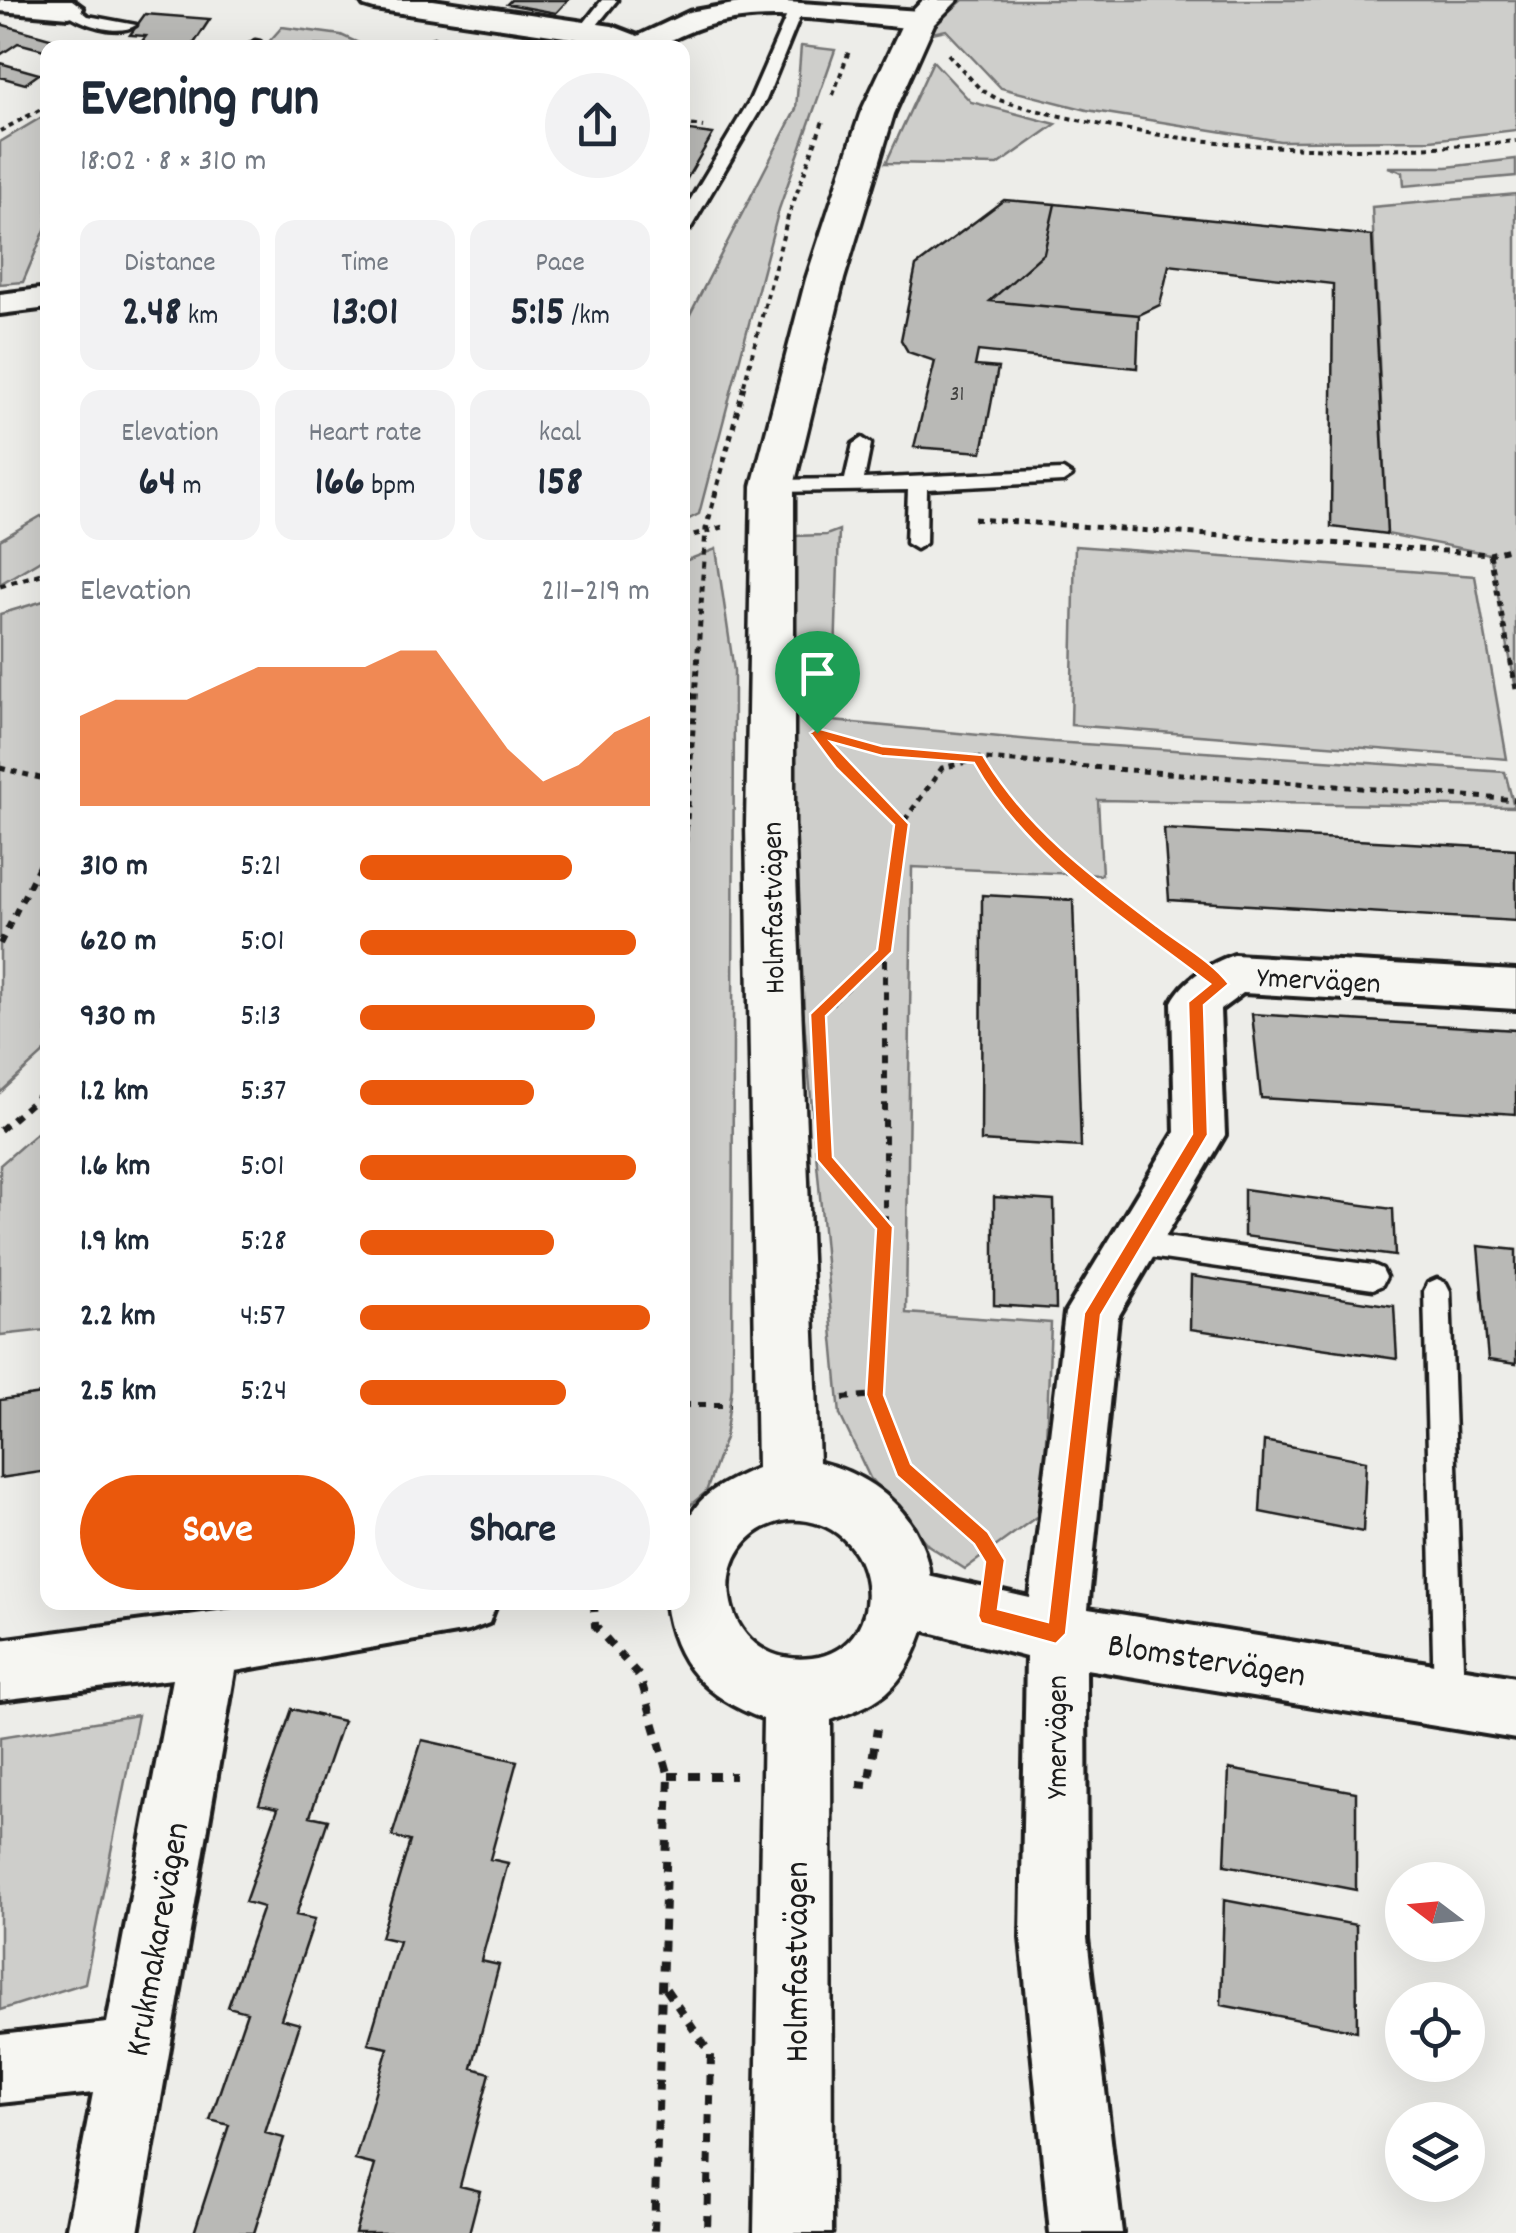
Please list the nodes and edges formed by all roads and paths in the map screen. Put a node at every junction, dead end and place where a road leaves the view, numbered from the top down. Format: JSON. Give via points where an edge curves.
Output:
{"nodes":[{"id":1,"x":374,"y":0,"type":"edge"},
{"id":2,"x":610,"y":0,"type":"edge"},
{"id":3,"x":0,"y":2,"type":"edge"},
{"id":4,"x":36,"y":2,"type":"edge"},
{"id":5,"x":445,"y":5,"type":"edge"},
{"id":6,"x":864,"y":6,"type":"edge"},
{"id":7,"x":69,"y":8,"type":"joint"},
{"id":8,"x":796,"y":8,"type":"junction"},
{"id":9,"x":922,"y":23,"type":"edge"},
{"id":10,"x":129,"y":25,"type":"dead end"},
{"id":11,"x":584,"y":32,"type":"junction"},
{"id":12,"x":624,"y":40,"type":"edge"},
{"id":13,"x":653,"y":40,"type":"edge"},
{"id":14,"x":40,"y":110,"type":"edge"},
{"id":15,"x":0,"y":131,"type":"edge"},
{"id":16,"x":1516,"y":142,"type":"edge"},
{"id":17,"x":690,"y":215,"type":"edge"},
{"id":18,"x":40,"y":299,"type":"edge"},
{"id":19,"x":0,"y":304,"type":"edge"},
{"id":20,"x":862,"y":444,"type":"dead end"},
{"id":21,"x":1063,"y":476,"type":"dead end"},
{"id":22,"x":918,"y":483,"type":"junction"},
{"id":23,"x":852,"y":485,"type":"junction"},
{"id":24,"x":772,"y":504,"type":"junction"},
{"id":25,"x":916,"y":515,"type":"junction"},
{"id":26,"x":706,"y":530,"type":"junction"},
{"id":27,"x":690,"y":535,"type":"edge"},
{"id":28,"x":916,"y":543,"type":"dead end"},
{"id":29,"x":1516,"y":549,"type":"edge"},
{"id":30,"x":1490,"y":554,"type":"junction"},
{"id":31,"x":40,"y":574,"type":"edge"},
{"id":32,"x":0,"y":586,"type":"edge"},
{"id":33,"x":1516,"y":689,"type":"edge"},
{"id":34,"x":694,"y":694,"type":"junction"},
{"id":35,"x":690,"y":698,"type":"edge"},
{"id":36,"x":978,"y":759,"type":"junction"},
{"id":37,"x":690,"y":763,"type":"edge"},
{"id":38,"x":0,"y":768,"type":"edge"},
{"id":39,"x":40,"y":778,"type":"edge"},
{"id":40,"x":1516,"y":800,"type":"edge"},
{"id":41,"x":902,"y":824,"type":"junction"},
{"id":42,"x":40,"y":865,"type":"edge"},
{"id":43,"x":0,"y":944,"type":"edge"},
{"id":44,"x":885,"y":952,"type":"junction"},
{"id":45,"x":1221,"y":984,"type":"junction"},
{"id":46,"x":1516,"y":990,"type":"edge"},
{"id":47,"x":818,"y":1014,"type":"dead end"},
{"id":48,"x":40,"y":1095,"type":"edge"},
{"id":49,"x":0,"y":1130,"type":"edge"},
{"id":50,"x":825,"y":1160,"type":"dead end"},
{"id":51,"x":885,"y":1227,"type":"junction"},
{"id":52,"x":1134,"y":1244,"type":"junction"},
{"id":53,"x":1373,"y":1278,"type":"dead end"},
{"id":54,"x":1437,"y":1292,"type":"dead end"},
{"id":55,"x":790,"y":1490,"type":"junction"},
{"id":56,"x":690,"y":1585,"type":"edge"},
{"id":57,"x":690,"y":1590,"type":"edge"},
{"id":58,"x":900,"y":1598,"type":"junction"},
{"id":59,"x":420,"y":1610,"type":"edge"},
{"id":60,"x":594,"y":1610,"type":"edge"},
{"id":61,"x":988,"y":1616,"type":"junction"},
{"id":62,"x":1056,"y":1634,"type":"junction"},
{"id":63,"x":209,"y":1645,"type":"junction"},
{"id":64,"x":0,"y":1670,"type":"edge"},
{"id":65,"x":797,"y":1691,"type":"junction"},
{"id":66,"x":1449,"y":1696,"type":"junction"},
{"id":67,"x":1516,"y":1708,"type":"edge"},
{"id":68,"x":665,"y":1988,"type":"junction"},
{"id":69,"x":134,"y":2054,"type":"junction"},
{"id":70,"x":0,"y":2070,"type":"edge"},
{"id":71,"x":102,"y":2233,"type":"edge"},
{"id":72,"x":654,"y":2233,"type":"edge"},
{"id":73,"x":706,"y":2233,"type":"edge"},
{"id":74,"x":793,"y":2233,"type":"edge"},
{"id":75,"x":1086,"y":2233,"type":"edge"}],
"edges":[{"from":1,"to":5,"type":"street"},
{"from":2,"to":11,"type":"lane"},
{"from":3,"to":4,"type":"street"},
{"from":4,"to":7,"type":"street"},
{"from":5,"to":11,"type":"street"},
{"from":6,"to":8,"type":"street"},
{"from":6,"to":9,"type":"street"},
{"from":7,"to":10,"type":"lane","via":[[84,20]]},
{"from":8,"to":13,"type":"street","via":[[699,18]]},
{"from":8,"to":17,"type":"lane","via":[[758,100]]},
{"from":9,"to":16,"type":"path","via":[[986,94],[1080,119],[1280,151],[1437,151]]},
{"from":9,"to":24,"type":"street","name":"Holmfastvägen","via":[[852,189]]},
{"from":11,"to":12,"type":"street"},
{"from":14,"to":15,"type":"path"},
{"from":18,"to":19,"type":"street"},
{"from":20,"to":23,"type":"lane"},
{"from":21,"to":22,"type":"lane"},
{"from":22,"to":23,"type":"lane"},
{"from":22,"to":25,"type":"lane"},
{"from":23,"to":24,"type":"lane"},
{"from":24,"to":26,"type":"path"},
{"from":24,"to":55,"type":"street","name":"Holmfastvägen","via":[[770,825]]},
{"from":25,"to":28,"type":"lane"},
{"from":25,"to":30,"type":"path"},
{"from":26,"to":27,"type":"path"},
{"from":26,"to":34,"type":"path"},
{"from":29,"to":30,"type":"path"},
{"from":30,"to":33,"type":"path"},
{"from":31,"to":32,"type":"path"},
{"from":34,"to":35,"type":"path"},
{"from":34,"to":37,"type":"path"},
{"from":36,"to":40,"type":"path"},
{"from":36,"to":41,"type":"path","via":[[942,768]]},
{"from":36,"to":41,"type":"path","via":[[882,751],[817,733]]},
{"from":36,"to":45,"type":"path","via":[[997,792],[1084,879]]},
{"from":38,"to":39,"type":"path"},
{"from":41,"to":44,"type":"path"},
{"from":42,"to":43,"type":"path"},
{"from":44,"to":47,"type":"path"},
{"from":44,"to":51,"type":"path"},
{"from":45,"to":46,"type":"street","name":"Ymervägen","via":[[1234,974]]},
{"from":45,"to":52,"type":"street","name":"Ymervägen","via":[[1196,1002],[1200,1135]]},
{"from":48,"to":49,"type":"path"},
{"from":50,"to":51,"type":"path"},
{"from":51,"to":61,"type":"path","via":[[875,1395],[904,1470],[981,1538],[995,1560]]},
{"from":52,"to":53,"type":"lane"},
{"from":52,"to":62,"type":"street","name":"Ymervägen","via":[[1092,1313]]},
{"from":54,"to":66,"type":"lane"},
{"from":55,"to":56,"type":"street","via":[[757,1498],[725,1520]]},
{"from":55,"to":58,"type":"street","via":[[835,1497],[871,1520],[894,1555]]},
{"from":57,"to":65,"type":"street","via":[[703,1627],[727,1662],[760,1684]]},
{"from":58,"to":61,"type":"street","name":"Blomstervägen"},
{"from":58,"to":65,"type":"street","via":[[889,1640],[868,1664],[841,1682]]},
{"from":59,"to":63,"type":"street"},
{"from":60,"to":68,"type":"path","via":[[595,1626],[640,1676],[669,1776]]},
{"from":61,"to":62,"type":"street","name":"Blomstervägen"},
{"from":62,"to":66,"type":"street","name":"Blomstervägen"},
{"from":62,"to":75,"type":"street","name":"Ymervägen","via":[[1054,1938]]},
{"from":63,"to":64,"type":"street"},
{"from":63,"to":69,"type":"street","name":"Krukmakarevägen"},
{"from":65,"to":74,"type":"street","name":"Holmfastvägen"},
{"from":66,"to":67,"type":"street","name":"Blomstervägen"},
{"from":68,"to":72,"type":"path"},
{"from":68,"to":73,"type":"path","via":[[711,2054]]},
{"from":69,"to":70,"type":"street"},
{"from":69,"to":71,"type":"street","name":"Krukmakarevägen"}]}
